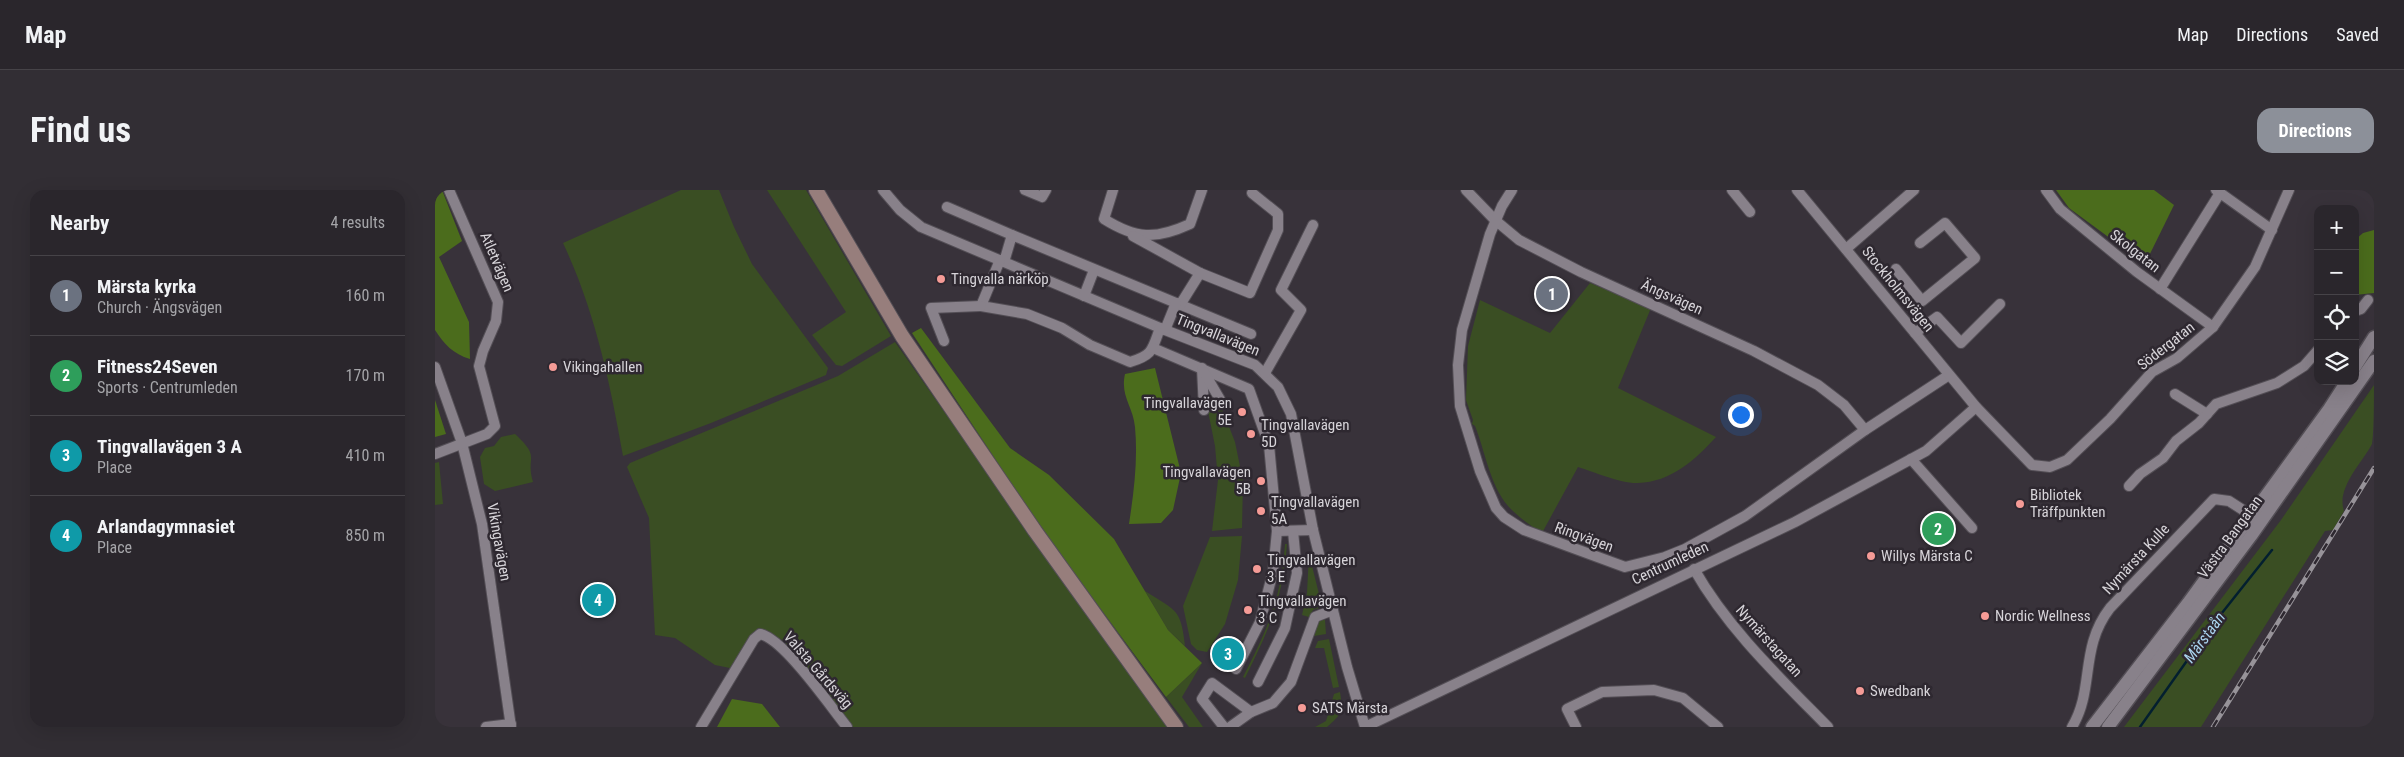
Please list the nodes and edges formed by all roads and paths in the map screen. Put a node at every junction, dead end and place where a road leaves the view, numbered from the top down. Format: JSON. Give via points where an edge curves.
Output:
{"nodes":[{"id":1,"x":449,"y":190,"type":"edge"},
{"id":2,"x":817,"y":190,"type":"edge"},
{"id":3,"x":883,"y":190,"type":"edge"},
{"id":4,"x":1025,"y":190,"type":"edge"},
{"id":5,"x":1046,"y":190,"type":"edge"},
{"id":6,"x":1113,"y":190,"type":"edge"},
{"id":7,"x":1202,"y":190,"type":"edge"},
{"id":8,"x":1466,"y":190,"type":"edge"},
{"id":9,"x":1512,"y":190,"type":"edge"},
{"id":10,"x":1732,"y":190,"type":"edge"},
{"id":11,"x":1797,"y":190,"type":"edge"},
{"id":12,"x":1914,"y":190,"type":"edge"},
{"id":13,"x":2046,"y":190,"type":"edge"},
{"id":14,"x":2289,"y":190,"type":"edge"},
{"id":15,"x":2218,"y":191,"type":"edge"},
{"id":16,"x":1253,"y":193,"type":"dead end"},
{"id":17,"x":947,"y":207,"type":"dead end"},
{"id":18,"x":1750,"y":212,"type":"dead end"},
{"id":19,"x":1495,"y":220,"type":"junction"},
{"id":20,"x":1313,"y":225,"type":"dead end"},
{"id":21,"x":2272,"y":230,"type":"junction"},
{"id":22,"x":1125,"y":232,"type":"junction"},
{"id":23,"x":1012,"y":235,"type":"junction"},
{"id":24,"x":1920,"y":243,"type":"dead end"},
{"id":25,"x":1846,"y":249,"type":"junction"},
{"id":26,"x":1002,"y":261,"type":"junction"},
{"id":27,"x":1896,"y":269,"type":"dead end"},
{"id":28,"x":1094,"y":270,"type":"junction"},
{"id":29,"x":1200,"y":273,"type":"junction"},
{"id":30,"x":2160,"y":289,"type":"junction"},
{"id":31,"x":1084,"y":296,"type":"junction"},
{"id":32,"x":2372,"y":301,"type":"edge"},
{"id":33,"x":1178,"y":304,"type":"junction"},
{"id":34,"x":2000,"y":304,"type":"dead end"},
{"id":35,"x":981,"y":306,"type":"junction"},
{"id":36,"x":2359,"y":310,"type":"edge"},
{"id":37,"x":2213,"y":327,"type":"junction"},
{"id":38,"x":1162,"y":329,"type":"junction"},
{"id":39,"x":1915,"y":333,"type":"junction"},
{"id":40,"x":1251,"y":334,"type":"dead end"},
{"id":41,"x":2374,"y":337,"type":"edge"},
{"id":42,"x":944,"y":342,"type":"dead end"},
{"id":43,"x":1153,"y":348,"type":"junction"},
{"id":44,"x":2314,"y":355,"type":"edge"},
{"id":45,"x":2359,"y":361,"type":"edge"},
{"id":46,"x":2374,"y":362,"type":"edge"},
{"id":47,"x":435,"y":367,"type":"edge"},
{"id":48,"x":1202,"y":368,"type":"junction"},
{"id":49,"x":1265,"y":373,"type":"junction"},
{"id":50,"x":1949,"y":375,"type":"junction"},
{"id":51,"x":2344,"y":385,"type":"edge"},
{"id":52,"x":2175,"y":394,"type":"dead end"},
{"id":53,"x":1222,"y":403,"type":"dead end"},
{"id":54,"x":1976,"y":407,"type":"junction"},
{"id":55,"x":1204,"y":410,"type":"dead end"},
{"id":56,"x":2207,"y":414,"type":"junction"},
{"id":57,"x":1865,"y":430,"type":"junction"},
{"id":58,"x":462,"y":442,"type":"junction"},
{"id":59,"x":435,"y":454,"type":"edge"},
{"id":60,"x":1911,"y":459,"type":"junction"},
{"id":61,"x":2129,"y":486,"type":"dead end"},
{"id":62,"x":2256,"y":519,"type":"junction"},
{"id":63,"x":1973,"y":528,"type":"dead end"},
{"id":64,"x":1313,"y":530,"type":"junction"},
{"id":65,"x":1277,"y":531,"type":"junction"},
{"id":66,"x":1293,"y":531,"type":"junction"},
{"id":67,"x":1694,"y":569,"type":"junction"},
{"id":68,"x":1333,"y":610,"type":"junction"},
{"id":69,"x":1236,"y":669,"type":"dead end"},
{"id":70,"x":1258,"y":682,"type":"dead end"},
{"id":71,"x":1251,"y":712,"type":"junction"},
{"id":72,"x":511,"y":726,"type":"edge"},
{"id":73,"x":486,"y":727,"type":"edge"},
{"id":74,"x":701,"y":727,"type":"edge"},
{"id":75,"x":847,"y":727,"type":"edge"},
{"id":76,"x":1176,"y":727,"type":"edge"},
{"id":77,"x":1224,"y":727,"type":"edge"},
{"id":78,"x":1230,"y":727,"type":"edge"},
{"id":79,"x":1365,"y":727,"type":"edge"},
{"id":80,"x":1576,"y":727,"type":"edge"},
{"id":81,"x":1718,"y":727,"type":"edge"},
{"id":82,"x":1828,"y":727,"type":"edge"},
{"id":83,"x":2072,"y":727,"type":"edge"},
{"id":84,"x":2093,"y":727,"type":"edge"},
{"id":85,"x":2108,"y":727,"type":"edge"}],
"edges":[{"from":1,"to":58,"type":"street","name":"Atletvägen","via":[[498,302],[496,321],[479,366],[495,426],[487,434]]},
{"from":2,"to":76,"type":"main road","via":[[902,336],[1035,531]]},
{"from":3,"to":26,"type":"street","name":"Tingvallavägen","via":[[921,227]]},
{"from":4,"to":5,"type":"street","via":[[1042,197]]},
{"from":6,"to":22,"type":"street","via":[[1104,220]]},
{"from":7,"to":22,"type":"street","via":[[1190,224],[1174,232],[1147,235]]},
{"from":8,"to":19,"type":"street","name":"Ängsvägen"},
{"from":9,"to":19,"type":"street","name":"Ringvägen"},
{"from":10,"to":18,"type":"street"},
{"from":11,"to":25,"type":"street","name":"Stockholmsvägen"},
{"from":12,"to":25,"type":"street"},
{"from":13,"to":30,"type":"street","name":"Skolgatan","via":[[2061,210]]},
{"from":14,"to":21,"type":"street","name":"Södergatan"},
{"from":15,"to":21,"type":"street"},
{"from":15,"to":30,"type":"street"},
{"from":16,"to":29,"type":"street","via":[[1278,214],[1278,230],[1250,293]]},
{"from":17,"to":23,"type":"street"},
{"from":19,"to":57,"type":"street","name":"Ängsvägen","via":[[1519,240],[1581,272],[1754,350],[1818,385],[1844,405]]},
{"from":19,"to":57,"type":"street","name":"Ringvägen","via":[[1462,330],[1458,365],[1460,406],[1480,471],[1496,508],[1524,530],[1625,568],[1646,563],[1685,549],[1745,516]]},
{"from":20,"to":49,"type":"street","via":[[1281,290],[1301,310]]},
{"from":21,"to":37,"type":"street","name":"Södergatan","via":[[2255,267]]},
{"from":22,"to":29,"type":"street"},
{"from":23,"to":26,"type":"street"},
{"from":23,"to":28,"type":"street"},
{"from":24,"to":27,"type":"street","via":[[1945,222],[1975,258],[1922,301]]},
{"from":25,"to":39,"type":"street","name":"Stockholmsvägen"},
{"from":26,"to":31,"type":"street","name":"Tingvallavägen"},
{"from":26,"to":35,"type":"street"},
{"from":28,"to":31,"type":"street"},
{"from":28,"to":33,"type":"street"},
{"from":29,"to":33,"type":"street"},
{"from":30,"to":37,"type":"street","name":"Skolgatan"},
{"from":31,"to":38,"type":"street","name":"Tingvallavägen"},
{"from":32,"to":36,"type":"street"},
{"from":33,"to":38,"type":"street"},
{"from":33,"to":40,"type":"street"},
{"from":34,"to":39,"type":"street","via":[[1961,343],[1937,317]]},
{"from":35,"to":42,"type":"street","via":[[931,308]]},
{"from":35,"to":43,"type":"street","via":[[1027,314],[1130,362],[1146,357]]},
{"from":37,"to":54,"type":"street","name":"Södergatan","via":[[2177,358],[2152,372],[2067,460],[2050,467],[2032,465]]},
{"from":38,"to":43,"type":"street"},
{"from":38,"to":49,"type":"street","name":"Tingvallavägen","via":[[1255,365]]},
{"from":39,"to":50,"type":"street","name":"Stockholmsvägen"},
{"from":41,"to":45,"type":"street"},
{"from":43,"to":48,"type":"street"},
{"from":44,"to":56,"type":"street","via":[[2291,376],[2220,402]]},
{"from":46,"to":62,"type":"street","name":"Västra Bangatan"},
{"from":47,"to":58,"type":"street","name":"Vikingavägen"},
{"from":48,"to":53,"type":"street"},
{"from":48,"to":55,"type":"street"},
{"from":48,"to":65,"type":"street","via":[[1249,389],[1269,445]]},
{"from":49,"to":64,"type":"street","name":"Tingvallavägen","via":[[1279,387],[1291,414]]},
{"from":50,"to":54,"type":"street","name":"Stockholmsvägen"},
{"from":50,"to":57,"type":"street","name":"Ringvägen"},
{"from":51,"to":62,"type":"street","name":"Västra Bangatan"},
{"from":52,"to":56,"type":"street"},
{"from":54,"to":60,"type":"street","name":"Centrumleden","via":[[1945,436]]},
{"from":56,"to":61,"type":"street"},
{"from":58,"to":59,"type":"street"},
{"from":58,"to":72,"type":"street","name":"Vikingavägen","via":[[489,563]]},
{"from":60,"to":63,"type":"street"},
{"from":60,"to":67,"type":"street","name":"Centrumleden","via":[[1795,522]]},
{"from":62,"to":83,"type":"street","name":"Nymärsta Kulle","via":[[2222,499],[2208,502],[2110,608],[2096,629],[2081,705]]},
{"from":62,"to":84,"type":"street","name":"Västra Bangatan"},
{"from":62,"to":85,"type":"street","name":"Västra Bangatan"},
{"from":64,"to":66,"type":"street"},
{"from":64,"to":68,"type":"street","name":"Tingvallavägen"},
{"from":65,"to":66,"type":"street"},
{"from":65,"to":69,"type":"street","via":[[1273,572],[1260,622]]},
{"from":66,"to":70,"type":"street","via":[[1297,573],[1285,628]]},
{"from":67,"to":79,"type":"street","name":"Centrumleden"},
{"from":67,"to":82,"type":"street","name":"Nymärstagatan","via":[[1720,609],[1765,662]]},
{"from":68,"to":71,"type":"street","via":[[1315,617],[1291,682],[1273,702]]},
{"from":68,"to":79,"type":"street","name":"Tingvallavägen"},
{"from":71,"to":77,"type":"street","via":[[1213,683],[1202,699]]},
{"from":71,"to":78,"type":"street"},
{"from":72,"to":73,"type":"street"},
{"from":74,"to":75,"type":"street","name":"Valsta Gårdsväg","via":[[760,634],[787,654]]},
{"from":80,"to":81,"type":"street","via":[[1567,709],[1602,692],[1653,690],[1683,698]]}]}
